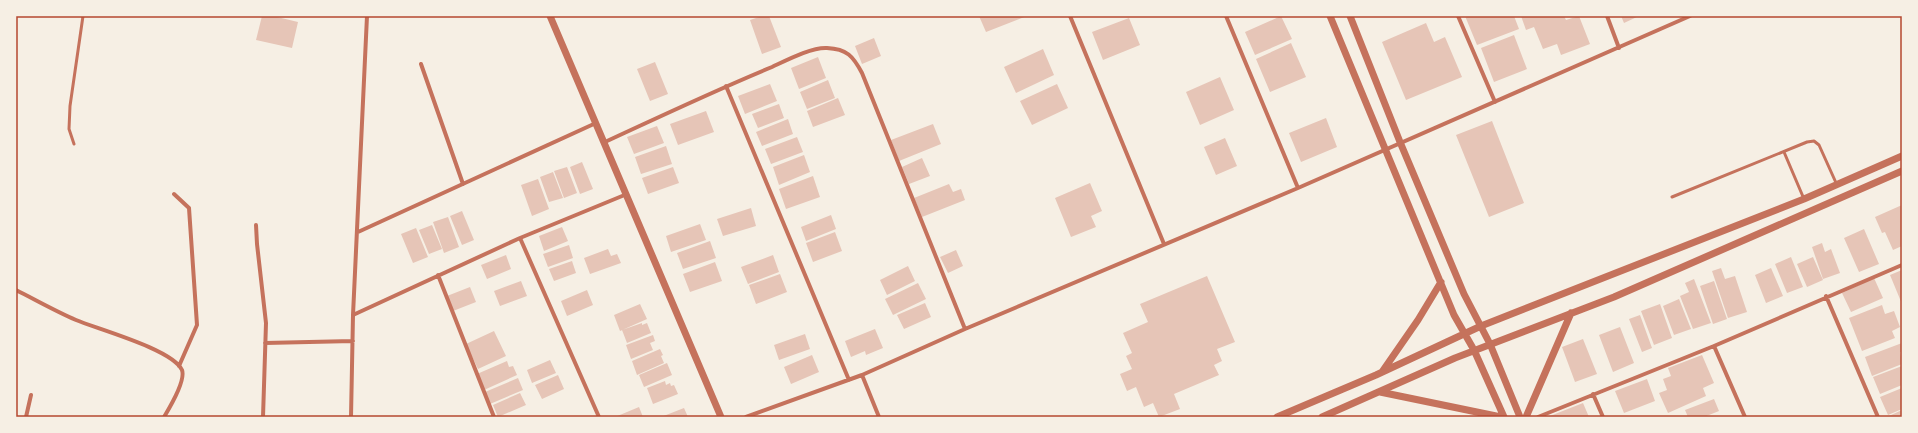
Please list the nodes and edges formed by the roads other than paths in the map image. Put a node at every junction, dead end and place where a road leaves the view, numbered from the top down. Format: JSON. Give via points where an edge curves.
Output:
{"nodes":[{"id":1,"x":83,"y":16,"type":"edge"},
{"id":2,"x":367,"y":16,"type":"edge"},
{"id":3,"x":550,"y":16,"type":"edge"},
{"id":4,"x":1070,"y":16,"type":"edge"},
{"id":5,"x":1226,"y":16,"type":"edge"},
{"id":6,"x":1330,"y":16,"type":"edge"},
{"id":7,"x":1350,"y":16,"type":"edge"},
{"id":8,"x":1458,"y":16,"type":"edge"},
{"id":9,"x":1607,"y":16,"type":"edge"},
{"id":10,"x":1690,"y":16,"type":"edge"},
{"id":11,"x":1620,"y":48,"type":"junction"},
{"id":12,"x":421,"y":64,"type":"dead end"},
{"id":13,"x":726,"y":86,"type":"junction"},
{"id":14,"x":1495,"y":102,"type":"junction"},
{"id":15,"x":597,"y":123,"type":"junction"},
{"id":16,"x":605,"y":142,"type":"junction"},
{"id":17,"x":1400,"y":142,"type":"junction"},
{"id":18,"x":74,"y":144,"type":"dead end"},
{"id":19,"x":1386,"y":150,"type":"junction"},
{"id":20,"x":1784,"y":152,"type":"junction"},
{"id":21,"x":1902,"y":156,"type":"edge"},
{"id":22,"x":1902,"y":171,"type":"edge"},
{"id":23,"x":462,"y":184,"type":"junction"},
{"id":24,"x":1837,"y":185,"type":"junction"},
{"id":25,"x":1298,"y":188,"type":"junction"},
{"id":26,"x":174,"y":194,"type":"dead end"},
{"id":27,"x":627,"y":194,"type":"junction"},
{"id":28,"x":1672,"y":197,"type":"dead end"},
{"id":29,"x":1804,"y":199,"type":"junction"},
{"id":30,"x":256,"y":225,"type":"dead end"},
{"id":31,"x":358,"y":232,"type":"junction"},
{"id":32,"x":520,"y":238,"type":"junction"},
{"id":33,"x":1164,"y":244,"type":"junction"},
{"id":34,"x":1902,"y":265,"type":"edge"},
{"id":35,"x":438,"y":275,"type":"junction"},
{"id":36,"x":1441,"y":282,"type":"junction"},
{"id":37,"x":16,"y":290,"type":"edge"},
{"id":38,"x":1826,"y":296,"type":"junction"},
{"id":39,"x":1571,"y":313,"type":"junction"},
{"id":40,"x":353,"y":315,"type":"junction"},
{"id":41,"x":1481,"y":326,"type":"junction"},
{"id":42,"x":965,"y":328,"type":"junction"},
{"id":43,"x":1465,"y":334,"type":"junction"},
{"id":44,"x":353,"y":341,"type":"junction"},
{"id":45,"x":265,"y":343,"type":"junction"},
{"id":46,"x":1490,"y":344,"type":"junction"},
{"id":47,"x":1714,"y":346,"type":"junction"},
{"id":48,"x":1474,"y":350,"type":"junction"},
{"id":49,"x":179,"y":366,"type":"junction"},
{"id":50,"x":1382,"y":372,"type":"junction"},
{"id":51,"x":862,"y":375,"type":"junction"},
{"id":52,"x":849,"y":380,"type":"junction"},
{"id":53,"x":1380,"y":392,"type":"junction"},
{"id":54,"x":1593,"y":394,"type":"junction"},
{"id":55,"x":31,"y":395,"type":"dead end"},
{"id":56,"x":26,"y":417,"type":"edge"},
{"id":57,"x":164,"y":417,"type":"edge"},
{"id":58,"x":263,"y":417,"type":"edge"},
{"id":59,"x":352,"y":417,"type":"edge"},
{"id":60,"x":494,"y":417,"type":"edge"},
{"id":61,"x":599,"y":417,"type":"edge"},
{"id":62,"x":721,"y":417,"type":"edge"},
{"id":63,"x":746,"y":417,"type":"edge"},
{"id":64,"x":879,"y":417,"type":"edge"},
{"id":65,"x":1277,"y":417,"type":"edge"},
{"id":66,"x":1322,"y":417,"type":"edge"},
{"id":67,"x":1500,"y":417,"type":"edge"},
{"id":68,"x":1504,"y":417,"type":"edge"},
{"id":69,"x":1520,"y":417,"type":"edge"},
{"id":70,"x":1526,"y":417,"type":"edge"},
{"id":71,"x":1538,"y":417,"type":"edge"},
{"id":72,"x":1603,"y":417,"type":"edge"},
{"id":73,"x":1745,"y":417,"type":"edge"},
{"id":74,"x":1878,"y":417,"type":"edge"}],
"edges":[{"from":1,"to":18,"type":"lane","via":[[70,106],[69,129]]},
{"from":2,"to":31,"type":"street"},
{"from":3,"to":15,"type":"street"},
{"from":4,"to":33,"type":"street"},
{"from":5,"to":25,"type":"street"},
{"from":6,"to":19,"type":"street"},
{"from":7,"to":17,"type":"street"},
{"from":8,"to":14,"type":"street"},
{"from":9,"to":11,"type":"street"},
{"from":10,"to":11,"type":"street"},
{"from":11,"to":14,"type":"street"},
{"from":12,"to":23,"type":"street"},
{"from":13,"to":16,"type":"street"},
{"from":13,"to":42,"type":"street","via":[[806,53],[826,48],[843,50],[854,58]]},
{"from":13,"to":52,"type":"street"},
{"from":14,"to":17,"type":"street"},
{"from":15,"to":16,"type":"street"},
{"from":15,"to":23,"type":"street"},
{"from":16,"to":27,"type":"street"},
{"from":17,"to":19,"type":"street"},
{"from":17,"to":41,"type":"street","via":[[1466,298]]},
{"from":19,"to":25,"type":"street"},
{"from":19,"to":36,"type":"street"},
{"from":20,"to":24,"type":"lane","via":[[1814,141],[1819,145]]},
{"from":20,"to":28,"type":"lane"},
{"from":20,"to":29,"type":"lane"},
{"from":21,"to":24,"type":"street"},
{"from":22,"to":39,"type":"street","via":[[1614,297]]},
{"from":23,"to":31,"type":"street"},
{"from":24,"to":29,"type":"street"},
{"from":25,"to":33,"type":"street"},
{"from":26,"to":49,"type":"street","via":[[189,208],[198,325]]},
{"from":27,"to":32,"type":"street"},
{"from":27,"to":62,"type":"street"},
{"from":29,"to":41,"type":"street"},
{"from":30,"to":45,"type":"street","via":[[266,323]]},
{"from":31,"to":40,"type":"street"},
{"from":32,"to":35,"type":"street"},
{"from":32,"to":61,"type":"street"},
{"from":33,"to":42,"type":"street"},
{"from":34,"to":38,"type":"street"},
{"from":35,"to":40,"type":"street"},
{"from":35,"to":60,"type":"street"},
{"from":36,"to":43,"type":"street","via":[[1454,315]]},
{"from":36,"to":50,"type":"street"},
{"from":37,"to":49,"type":"street","via":[[78,321],[136,341]]},
{"from":38,"to":47,"type":"street"},
{"from":38,"to":74,"type":"street"},
{"from":39,"to":46,"type":"street"},
{"from":39,"to":70,"type":"street"},
{"from":40,"to":44,"type":"street"},
{"from":41,"to":43,"type":"street"},
{"from":41,"to":46,"type":"street"},
{"from":42,"to":51,"type":"street"},
{"from":43,"to":48,"type":"street"},
{"from":43,"to":50,"type":"street"},
{"from":44,"to":45,"type":"street"},
{"from":44,"to":59,"type":"street"},
{"from":45,"to":58,"type":"street"},
{"from":46,"to":48,"type":"street"},
{"from":46,"to":69,"type":"street"},
{"from":47,"to":54,"type":"street"},
{"from":47,"to":73,"type":"street"},
{"from":48,"to":53,"type":"street"},
{"from":48,"to":68,"type":"street"},
{"from":49,"to":57,"type":"street","via":[[183,380]]},
{"from":50,"to":65,"type":"street"},
{"from":51,"to":52,"type":"street"},
{"from":51,"to":64,"type":"street"},
{"from":52,"to":63,"type":"street"},
{"from":53,"to":66,"type":"street"},
{"from":53,"to":67,"type":"street"},
{"from":54,"to":71,"type":"street"},
{"from":54,"to":72,"type":"street"},
{"from":55,"to":56,"type":"street"}]}
